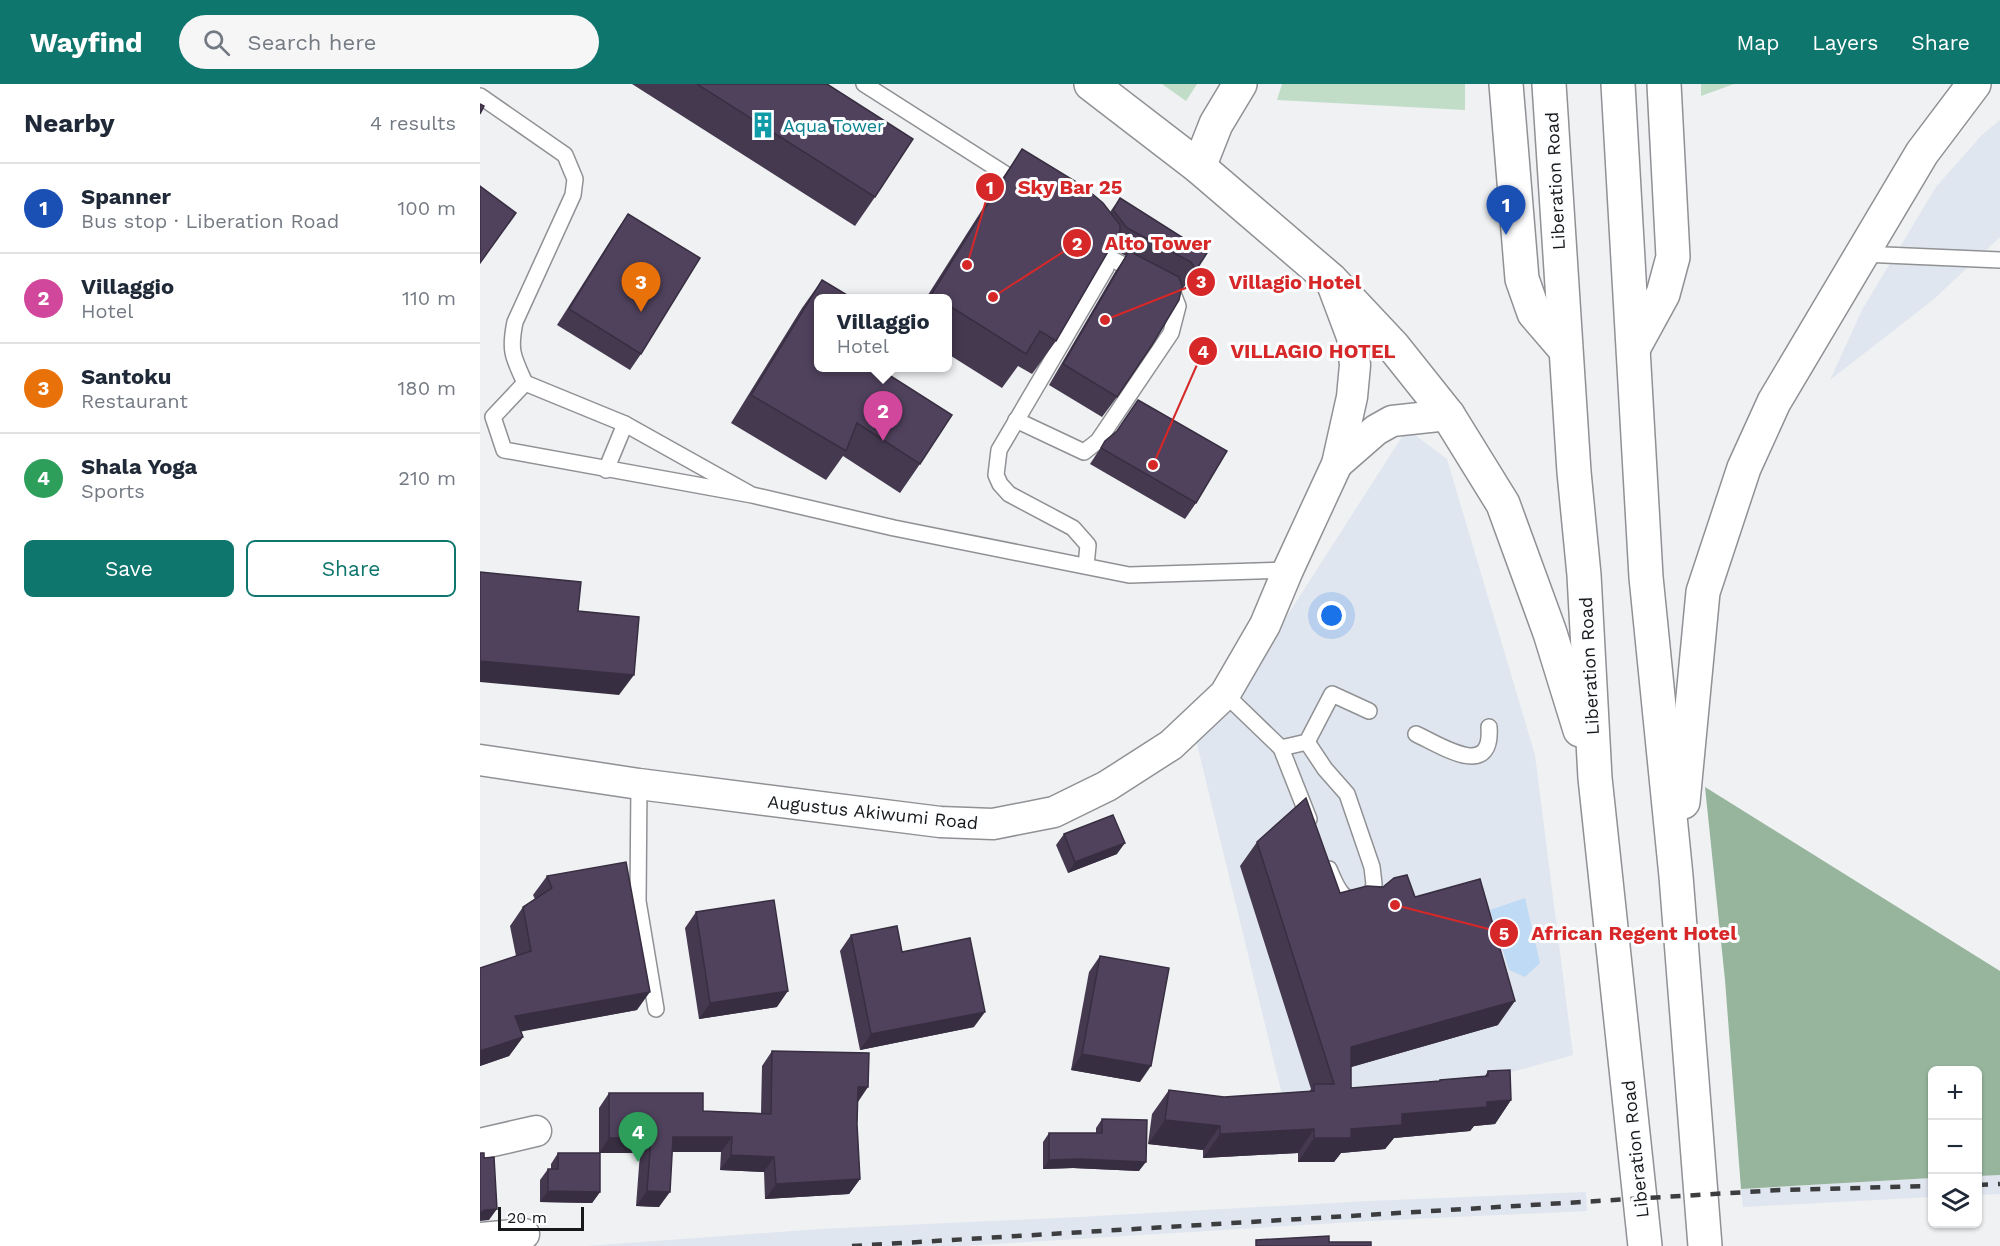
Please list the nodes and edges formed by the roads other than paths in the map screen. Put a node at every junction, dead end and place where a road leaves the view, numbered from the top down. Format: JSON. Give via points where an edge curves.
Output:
{"nodes":[{"id":1,"x":864,"y":84,"type":"edge"},
{"id":2,"x":1091,"y":84,"type":"edge"},
{"id":3,"x":1240,"y":84,"type":"edge"},
{"id":4,"x":1506,"y":84,"type":"edge"},
{"id":5,"x":1549,"y":84,"type":"edge"},
{"id":6,"x":1618,"y":84,"type":"edge"},
{"id":7,"x":1664,"y":84,"type":"edge"},
{"id":8,"x":1974,"y":84,"type":"edge"},
{"id":9,"x":480,"y":96,"type":"edge"},
{"id":10,"x":1199,"y":167,"type":"junction"},
{"id":11,"x":1033,"y":192,"type":"edge"},
{"id":12,"x":1086,"y":230,"type":"edge"},
{"id":13,"x":1862,"y":254,"type":"junction"},
{"id":14,"x":1106,"y":256,"type":"junction"},
{"id":15,"x":2000,"y":261,"type":"edge"},
{"id":16,"x":1331,"y":280,"type":"junction"},
{"id":17,"x":1634,"y":347,"type":"junction"},
{"id":18,"x":1565,"y":349,"type":"junction"},
{"id":19,"x":525,"y":383,"type":"junction"},
{"id":20,"x":480,"y":408,"type":"edge"},
{"id":21,"x":1448,"y":416,"type":"junction"},
{"id":22,"x":493,"y":417,"type":"junction"},
{"id":23,"x":1016,"y":420,"type":"junction"},
{"id":24,"x":625,"y":424,"type":"junction"},
{"id":25,"x":1337,"y":464,"type":"junction"},
{"id":26,"x":606,"y":470,"type":"junction"},
{"id":27,"x":752,"y":495,"type":"junction"},
{"id":28,"x":1086,"y":566,"type":"junction"},
{"id":29,"x":1288,"y":570,"type":"junction"},
{"id":30,"x":1225,"y":694,"type":"junction"},
{"id":31,"x":1369,"y":711,"type":"dead end"},
{"id":32,"x":1489,"y":727,"type":"dead end"},
{"id":33,"x":1416,"y":734,"type":"dead end"},
{"id":34,"x":1307,"y":742,"type":"junction"},
{"id":35,"x":1281,"y":748,"type":"junction"},
{"id":36,"x":480,"y":760,"type":"edge"},
{"id":37,"x":1595,"y":777,"type":"junction"},
{"id":38,"x":639,"y":784,"type":"junction"},
{"id":39,"x":1313,"y":829,"type":"edge"},
{"id":40,"x":1325,"y":860,"type":"edge"},
{"id":41,"x":1676,"y":876,"type":"junction"},
{"id":42,"x":656,"y":1010,"type":"dead end"},
{"id":43,"x":536,"y":1131,"type":"dead end"},
{"id":44,"x":480,"y":1144,"type":"edge"},
{"id":45,"x":524,"y":1234,"type":"dead end"},
{"id":46,"x":480,"y":1238,"type":"edge"},
{"id":47,"x":1645,"y":1246,"type":"edge"},
{"id":48,"x":1705,"y":1246,"type":"edge"}],
"edges":[{"from":1,"to":11,"type":"lane"},
{"from":2,"to":10,"type":"main road"},
{"from":3,"to":10,"type":"main road","via":[[1216,124]]},
{"from":4,"to":18,"type":"main road","via":[[1522,279],[1534,313]]},
{"from":5,"to":18,"type":"main road","name":"Liberation Road"},
{"from":6,"to":17,"type":"main road"},
{"from":7,"to":17,"type":"main road","via":[[1673,257],[1663,294]]},
{"from":8,"to":13,"type":"main road","via":[[1922,153]]},
{"from":9,"to":19,"type":"lane","via":[[565,155],[575,179],[573,195],[515,322],[512,353]]},
{"from":10,"to":16,"type":"main road"},
{"from":12,"to":14,"type":"lane"},
{"from":13,"to":15,"type":"lane"},
{"from":13,"to":41,"type":"main road","via":[[1774,402],[1744,468],[1703,592]]},
{"from":14,"to":23,"type":"lane","via":[[1106,268]]},
{"from":14,"to":23,"type":"lane","via":[[1172,291],[1178,306],[1171,333],[1098,441],[1084,452]]},
{"from":16,"to":21,"type":"main road","via":[[1392,346]]},
{"from":16,"to":25,"type":"street","name":"Augustus Akiwumi Road","via":[[1352,337],[1355,365]]},
{"from":17,"to":41,"type":"main road","via":[[1646,577]]},
{"from":18,"to":37,"type":"main road","name":"Liberation Road","via":[[1584,575]]},
{"from":19,"to":22,"type":"lane"},
{"from":19,"to":24,"type":"lane"},
{"from":20,"to":22,"type":"lane"},
{"from":21,"to":25,"type":"street","name":"Augustus Akiwumi Road","via":[[1392,421]]},
{"from":21,"to":37,"type":"main road","via":[[1503,504],[1550,633]]},
{"from":22,"to":26,"type":"lane","via":[[504,450]]},
{"from":23,"to":28,"type":"lane","via":[[999,450],[996,475],[1000,484],[1009,494],[1073,528],[1088,545]]},
{"from":24,"to":26,"type":"lane"},
{"from":24,"to":27,"type":"lane"},
{"from":25,"to":29,"type":"street","name":"Augustus Akiwumi Road"},
{"from":26,"to":27,"type":"lane"},
{"from":27,"to":28,"type":"lane"},
{"from":28,"to":29,"type":"lane","via":[[1129,575]]},
{"from":29,"to":30,"type":"street","name":"Augustus Akiwumi Road","via":[[1265,625]]},
{"from":30,"to":35,"type":"lane"},
{"from":30,"to":38,"type":"street","name":"Augustus Akiwumi Road","via":[[1171,745],[1107,786],[1054,812],[993,824],[940,822]]},
{"from":31,"to":34,"type":"lane","via":[[1332,694]]},
{"from":32,"to":33,"type":"lane","via":[[1485,751],[1476,757],[1464,757]]},
{"from":34,"to":35,"type":"lane"},
{"from":34,"to":40,"type":"lane","via":[[1324,770],[1347,794],[1372,867],[1371,895],[1363,902],[1343,896]]},
{"from":35,"to":39,"type":"lane"},
{"from":36,"to":38,"type":"street","name":"Augustus Akiwumi Road"},
{"from":37,"to":47,"type":"main road","name":"Liberation Road"},
{"from":38,"to":42,"type":"lane","via":[[638,902]]},
{"from":41,"to":48,"type":"main road"},
{"from":43,"to":44,"type":"street"},
{"from":45,"to":46,"type":"street"}]}
